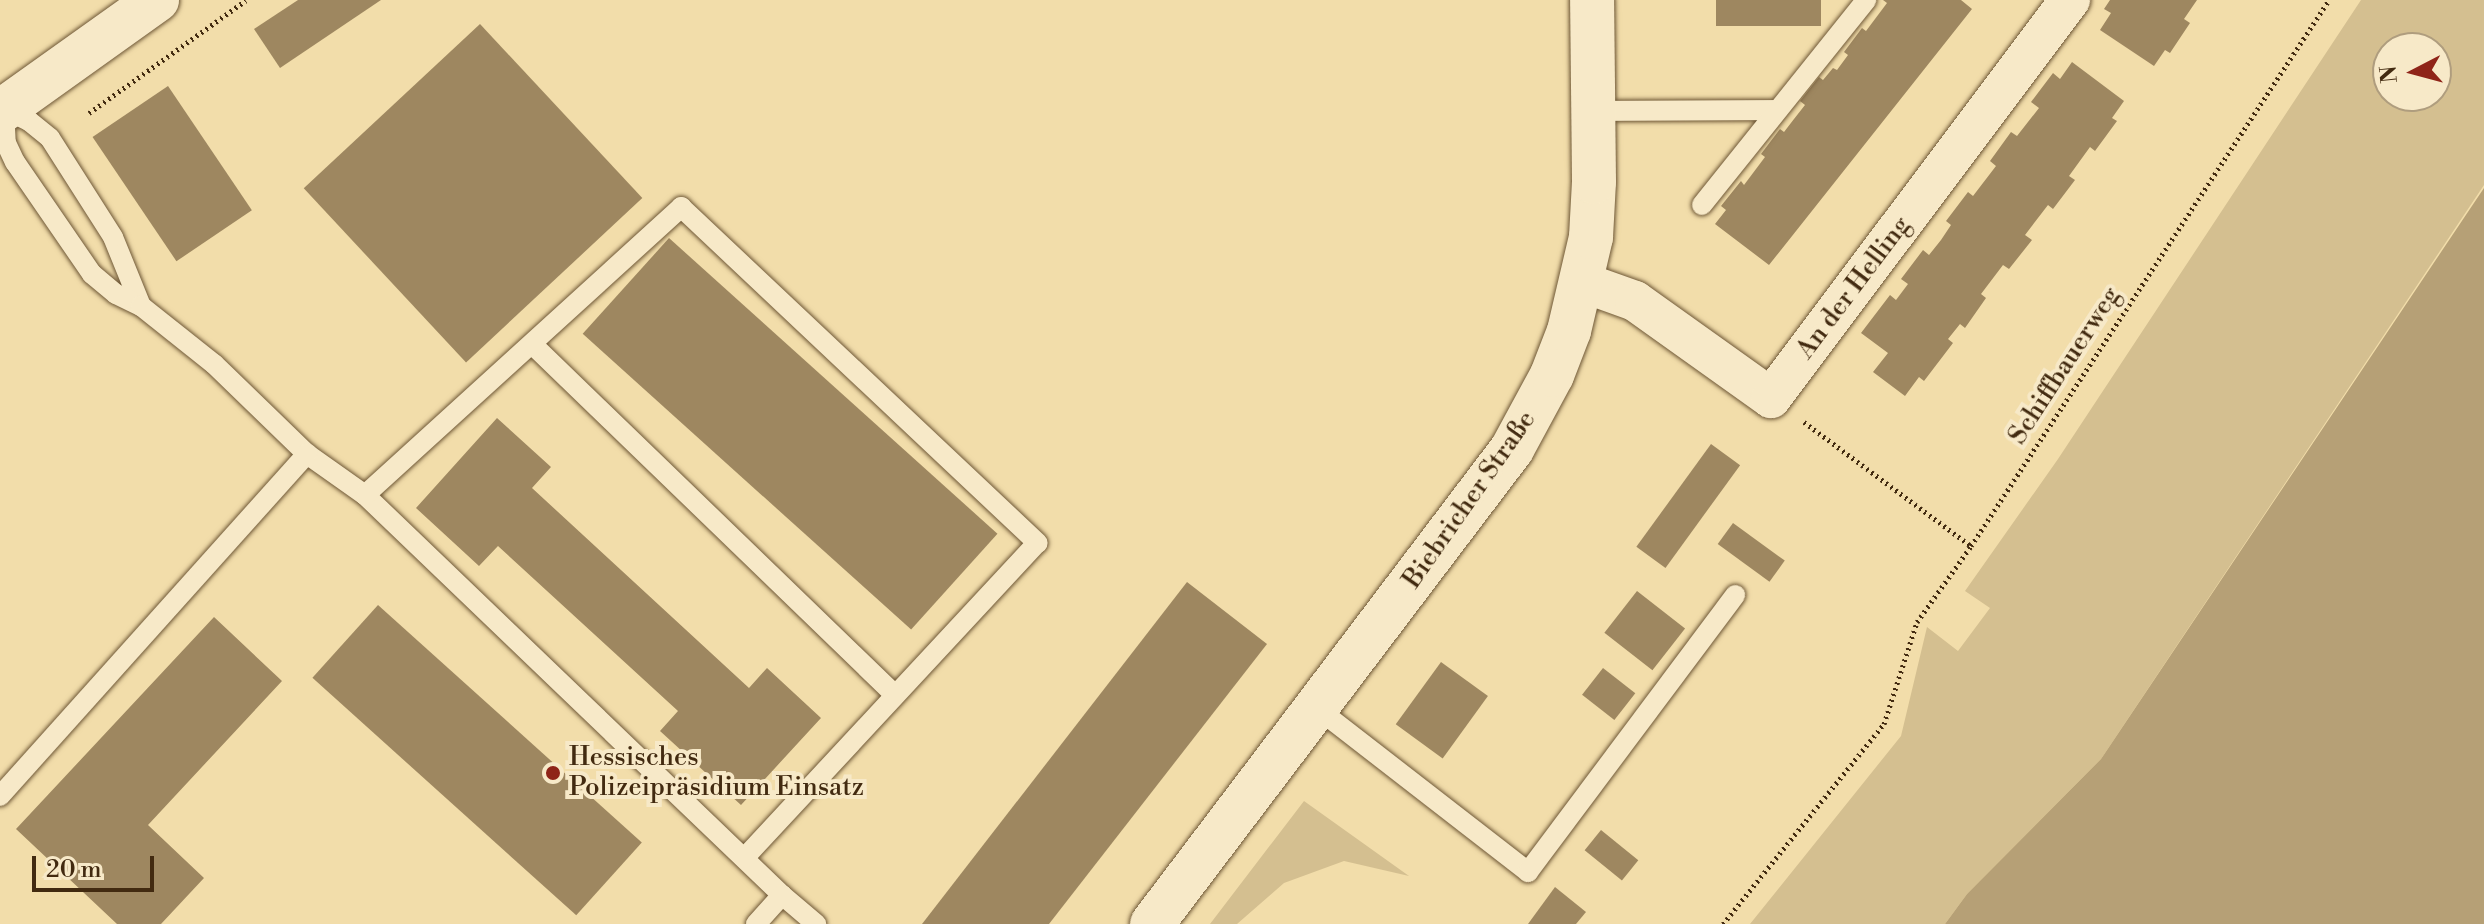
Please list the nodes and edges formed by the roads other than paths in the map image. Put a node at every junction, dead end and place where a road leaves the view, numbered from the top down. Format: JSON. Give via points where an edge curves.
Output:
{"nodes":[{"id":1,"x":1592,"y":0,"type":"edge"},
{"id":2,"x":1866,"y":0,"type":"edge"},
{"id":3,"x":2070,"y":0,"type":"edge"},
{"id":4,"x":155,"y":1,"type":"edge"},
{"id":5,"x":1774,"y":110,"type":"junction"},
{"id":6,"x":2,"y":111,"type":"edge"},
{"id":7,"x":1593,"y":111,"type":"junction"},
{"id":8,"x":1702,"y":205,"type":"dead end"},
{"id":9,"x":1582,"y":282,"type":"junction"},
{"id":10,"x":141,"y":306,"type":"junction"},
{"id":11,"x":532,"y":344,"type":"junction"},
{"id":12,"x":307,"y":454,"type":"junction"},
{"id":13,"x":365,"y":495,"type":"junction"},
{"id":14,"x":1735,"y":595,"type":"dead end"},
{"id":15,"x":895,"y":695,"type":"junction"},
{"id":16,"x":1318,"y":709,"type":"junction"},
{"id":17,"x":0,"y":796,"type":"edge"},
{"id":18,"x":745,"y":857,"type":"junction"},
{"id":19,"x":782,"y":895,"type":"junction"},
{"id":20,"x":756,"y":924,"type":"edge"},
{"id":21,"x":816,"y":924,"type":"edge"},
{"id":22,"x":1152,"y":924,"type":"edge"}],
"edges":[{"from":1,"to":7,"type":"street","name":"Biebricher Straße"},
{"from":2,"to":5,"type":"lane"},
{"from":3,"to":9,"type":"street","name":"An der Helling","via":[[1771,398],[1635,301]]},
{"from":4,"to":6,"type":"street"},
{"from":5,"to":7,"type":"lane"},
{"from":5,"to":8,"type":"lane"},
{"from":6,"to":10,"type":"lane","via":[[29,121],[50,138],[113,237]]},
{"from":6,"to":10,"type":"lane","via":[[6,143],[25,180],[92,274]]},
{"from":7,"to":9,"type":"street","name":"Biebricher Straße","via":[[1594,182]]},
{"from":9,"to":16,"type":"street","name":"Biebricher Straße","via":[[1552,375],[1512,449]]},
{"from":10,"to":12,"type":"lane","via":[[214,364]]},
{"from":11,"to":13,"type":"lane"},
{"from":11,"to":15,"type":"lane"},
{"from":11,"to":15,"type":"lane","via":[[681,207],[1037,543]]},
{"from":12,"to":13,"type":"lane"},
{"from":12,"to":17,"type":"lane"},
{"from":13,"to":18,"type":"lane"},
{"from":14,"to":16,"type":"lane","via":[[1528,872]]},
{"from":15,"to":18,"type":"lane"},
{"from":16,"to":22,"type":"street","name":"Biebricher Straße"},
{"from":18,"to":19,"type":"lane"},
{"from":19,"to":20,"type":"lane"},
{"from":19,"to":21,"type":"lane"}]}
